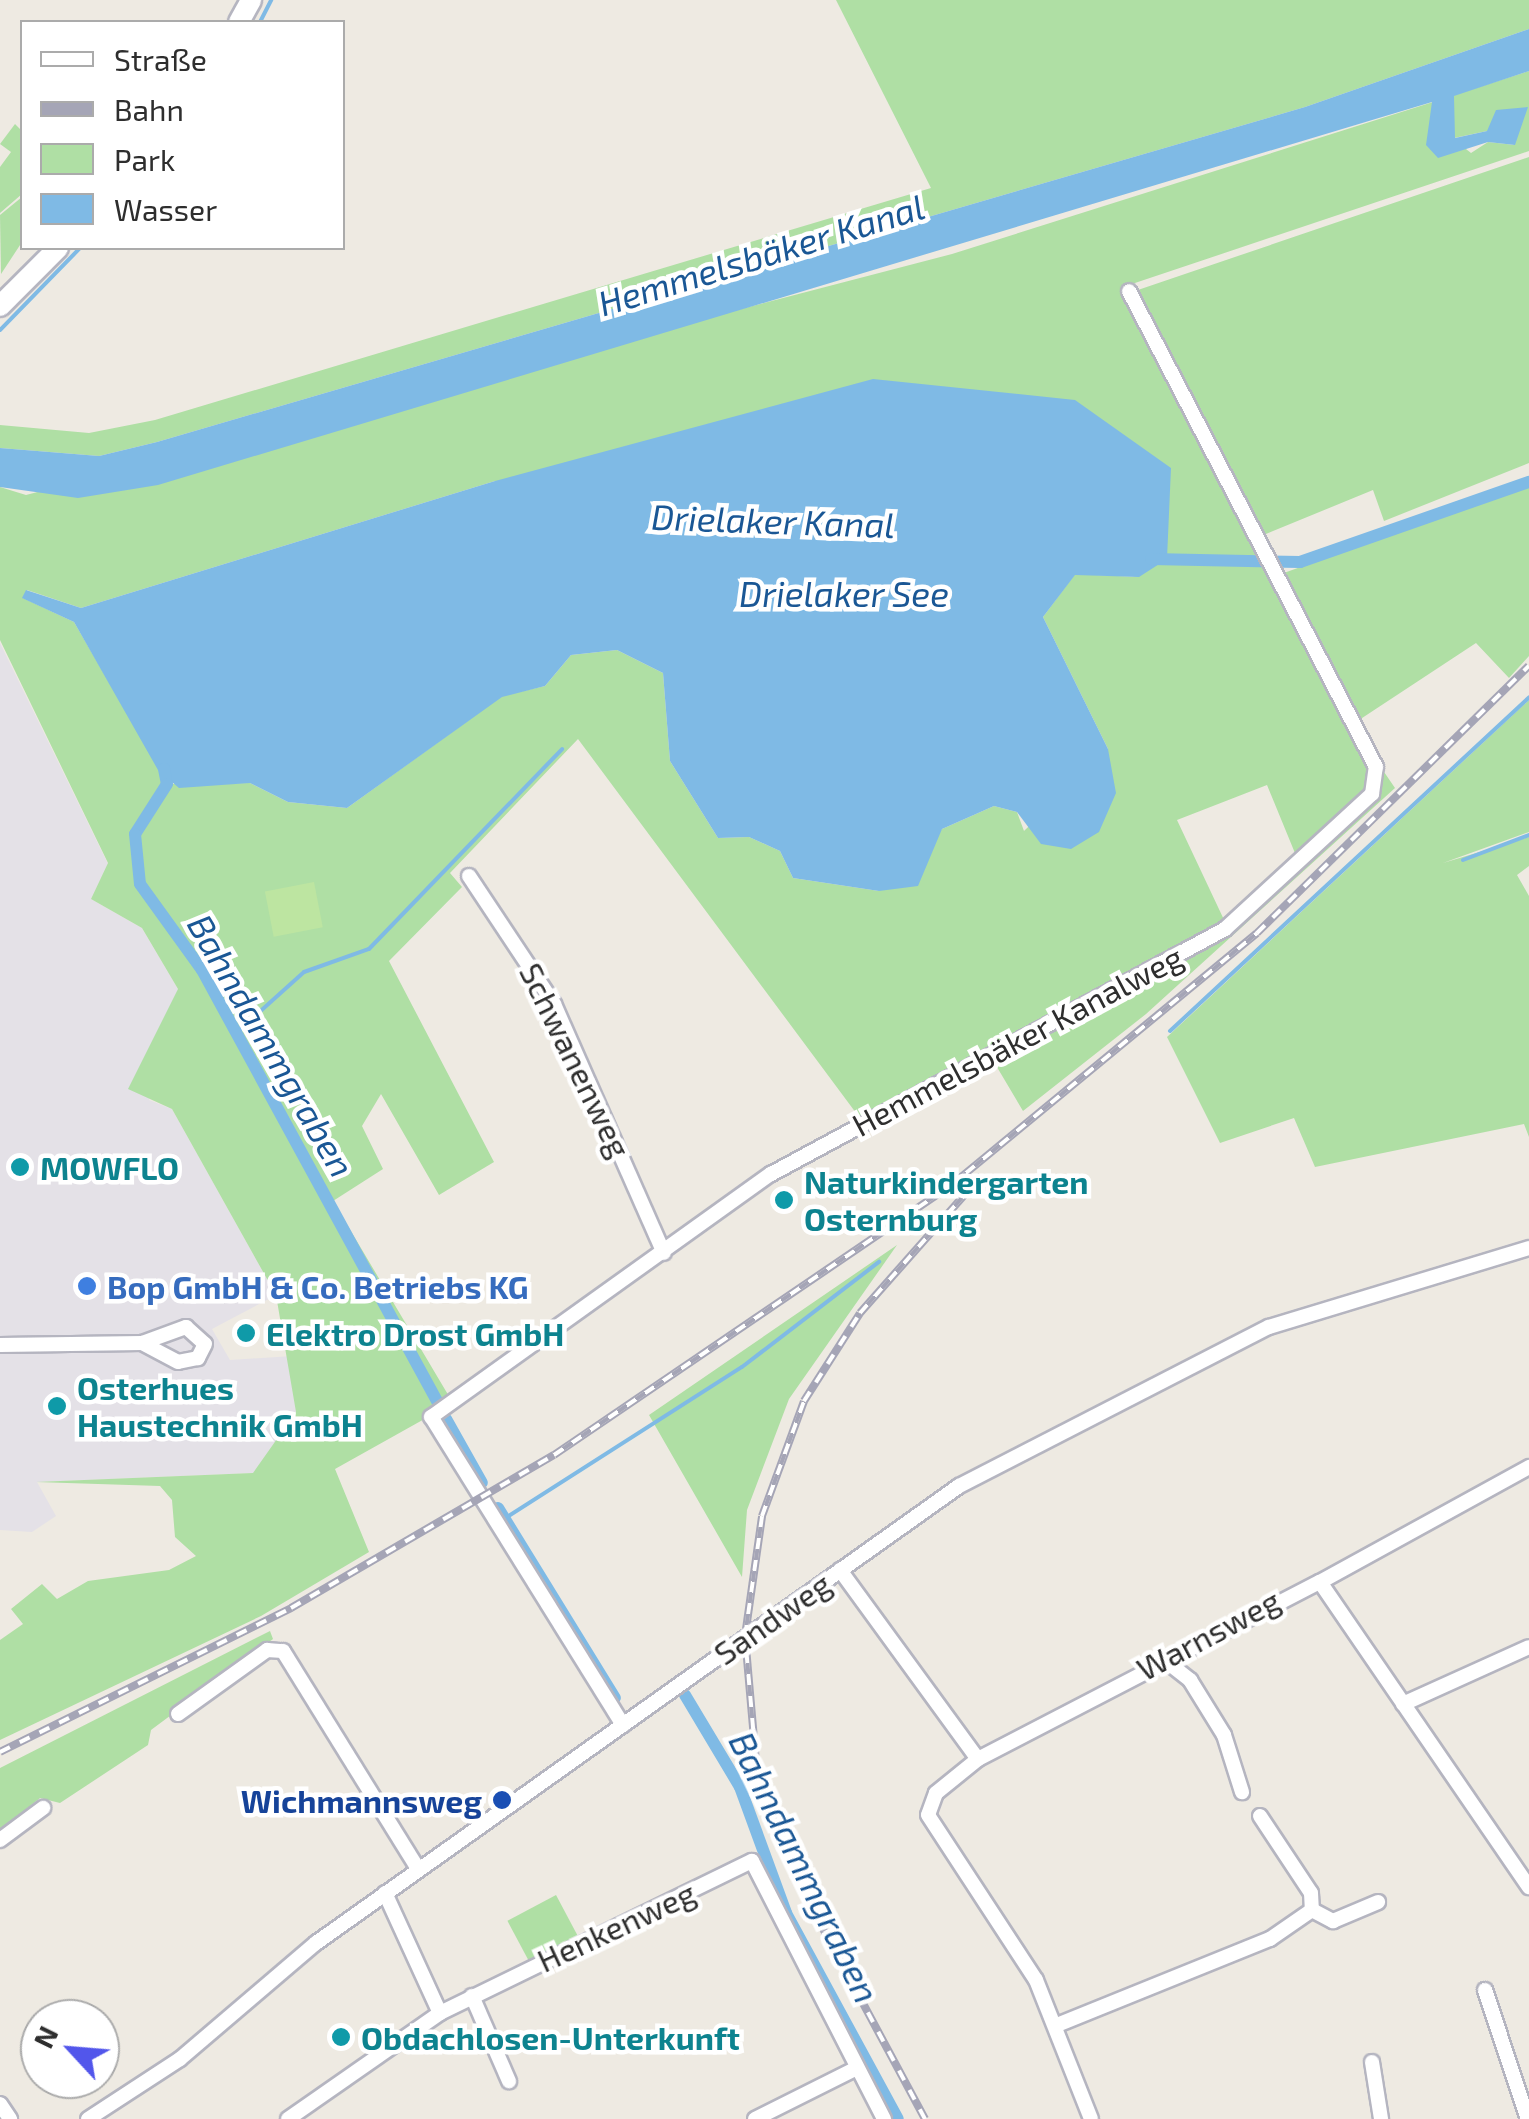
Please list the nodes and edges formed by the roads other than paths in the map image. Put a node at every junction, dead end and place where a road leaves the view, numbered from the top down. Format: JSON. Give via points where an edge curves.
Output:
{"nodes":[{"id":1,"x":56,"y":250,"type":"edge"},
{"id":2,"x":1129,"y":291,"type":"dead end"},
{"id":3,"x":0,"y":306,"type":"edge"},
{"id":4,"x":470,"y":876,"type":"dead end"},
{"id":5,"x":1529,"y":1248,"type":"edge"},
{"id":6,"x":664,"y":1253,"type":"junction"},
{"id":7,"x":142,"y":1343,"type":"dead end"},
{"id":8,"x":0,"y":1345,"type":"edge"},
{"id":9,"x":1529,"y":1467,"type":"edge"},
{"id":10,"x":840,"y":1570,"type":"junction"},
{"id":11,"x":1320,"y":1582,"type":"junction"},
{"id":12,"x":1529,"y":1647,"type":"edge"},
{"id":13,"x":1162,"y":1658,"type":"junction"},
{"id":14,"x":1403,"y":1704,"type":"junction"},
{"id":15,"x":178,"y":1714,"type":"dead end"},
{"id":16,"x":623,"y":1726,"type":"junction"},
{"id":17,"x":978,"y":1759,"type":"junction"},
{"id":18,"x":1242,"y":1792,"type":"dead end"},
{"id":19,"x":43,"y":1808,"type":"dead end"},
{"id":20,"x":1260,"y":1816,"type":"dead end"},
{"id":21,"x":0,"y":1840,"type":"edge"},
{"id":22,"x":418,"y":1870,"type":"junction"},
{"id":23,"x":1529,"y":1888,"type":"edge"},
{"id":24,"x":386,"y":1893,"type":"junction"},
{"id":25,"x":1378,"y":1902,"type":"dead end"},
{"id":26,"x":1312,"y":1910,"type":"junction"},
{"id":27,"x":1485,"y":1990,"type":"dead end"},
{"id":28,"x":472,"y":1996,"type":"junction"},
{"id":29,"x":440,"y":2013,"type":"junction"},
{"id":30,"x":1056,"y":2025,"type":"junction"},
{"id":31,"x":1372,"y":2062,"type":"dead end"},
{"id":32,"x":857,"y":2068,"type":"junction"},
{"id":33,"x":509,"y":2081,"type":"dead end"},
{"id":34,"x":0,"y":2104,"type":"edge"},
{"id":35,"x":10,"y":2119,"type":"edge"},
{"id":36,"x":88,"y":2119,"type":"edge"},
{"id":37,"x":288,"y":2119,"type":"edge"},
{"id":38,"x":755,"y":2119,"type":"edge"},
{"id":39,"x":884,"y":2119,"type":"edge"},
{"id":40,"x":1091,"y":2119,"type":"edge"},
{"id":41,"x":1381,"y":2119,"type":"edge"},
{"id":42,"x":1528,"y":2119,"type":"edge"}],
"edges":[{"from":1,"to":3,"type":"main road"},
{"from":2,"to":6,"type":"street","name":"Hemmelsbäker Kanalweg","via":[[1376,767],[1372,794],[1214,936],[771,1174]]},
{"from":4,"to":6,"type":"street","name":"Schwanenweg","via":[[554,1004]]},
{"from":5,"to":10,"type":"street","name":"Sandweg","via":[[1269,1328],[1006,1458]]},
{"from":6,"to":16,"type":"street","name":"Hemmelsbäker Kanalweg","via":[[431,1417]]},
{"from":7,"to":8,"type":"street"},
{"from":9,"to":11,"type":"street"},
{"from":10,"to":16,"type":"street","name":"Sandweg"},
{"from":10,"to":17,"type":"street"},
{"from":11,"to":13,"type":"street","name":"Warnsweg"},
{"from":11,"to":14,"type":"street","name":"Warnsweg"},
{"from":12,"to":14,"type":"street"},
{"from":13,"to":17,"type":"street","name":"Warnsweg"},
{"from":13,"to":18,"type":"street","via":[[1190,1680],[1224,1735]]},
{"from":14,"to":23,"type":"street","name":"Warnsweg"},
{"from":15,"to":22,"type":"street","via":[[267,1650],[282,1650]]},
{"from":16,"to":22,"type":"street","name":"Sandweg"},
{"from":17,"to":30,"type":"street","name":"Warnsweg","via":[[936,1792],[928,1814]]},
{"from":19,"to":21,"type":"street"},
{"from":20,"to":26,"type":"street","via":[[1312,1892]]},
{"from":22,"to":24,"type":"street","name":"Sandweg"},
{"from":24,"to":29,"type":"street"},
{"from":24,"to":36,"type":"street","name":"Sandweg","via":[[180,2059]]},
{"from":25,"to":26,"type":"street","via":[[1333,1921]]},
{"from":26,"to":30,"type":"street","via":[[1270,1938]]},
{"from":27,"to":42,"type":"street"},
{"from":28,"to":29,"type":"street","name":"Henkenweg"},
{"from":28,"to":32,"type":"street","name":"Henkenweg","via":[[752,1862]]},
{"from":28,"to":33,"type":"street"},
{"from":29,"to":37,"type":"street","name":"Henkenweg"},
{"from":30,"to":40,"type":"street"},
{"from":31,"to":41,"type":"street"},
{"from":32,"to":38,"type":"street"},
{"from":32,"to":39,"type":"street"},
{"from":34,"to":35,"type":"street"}]}
